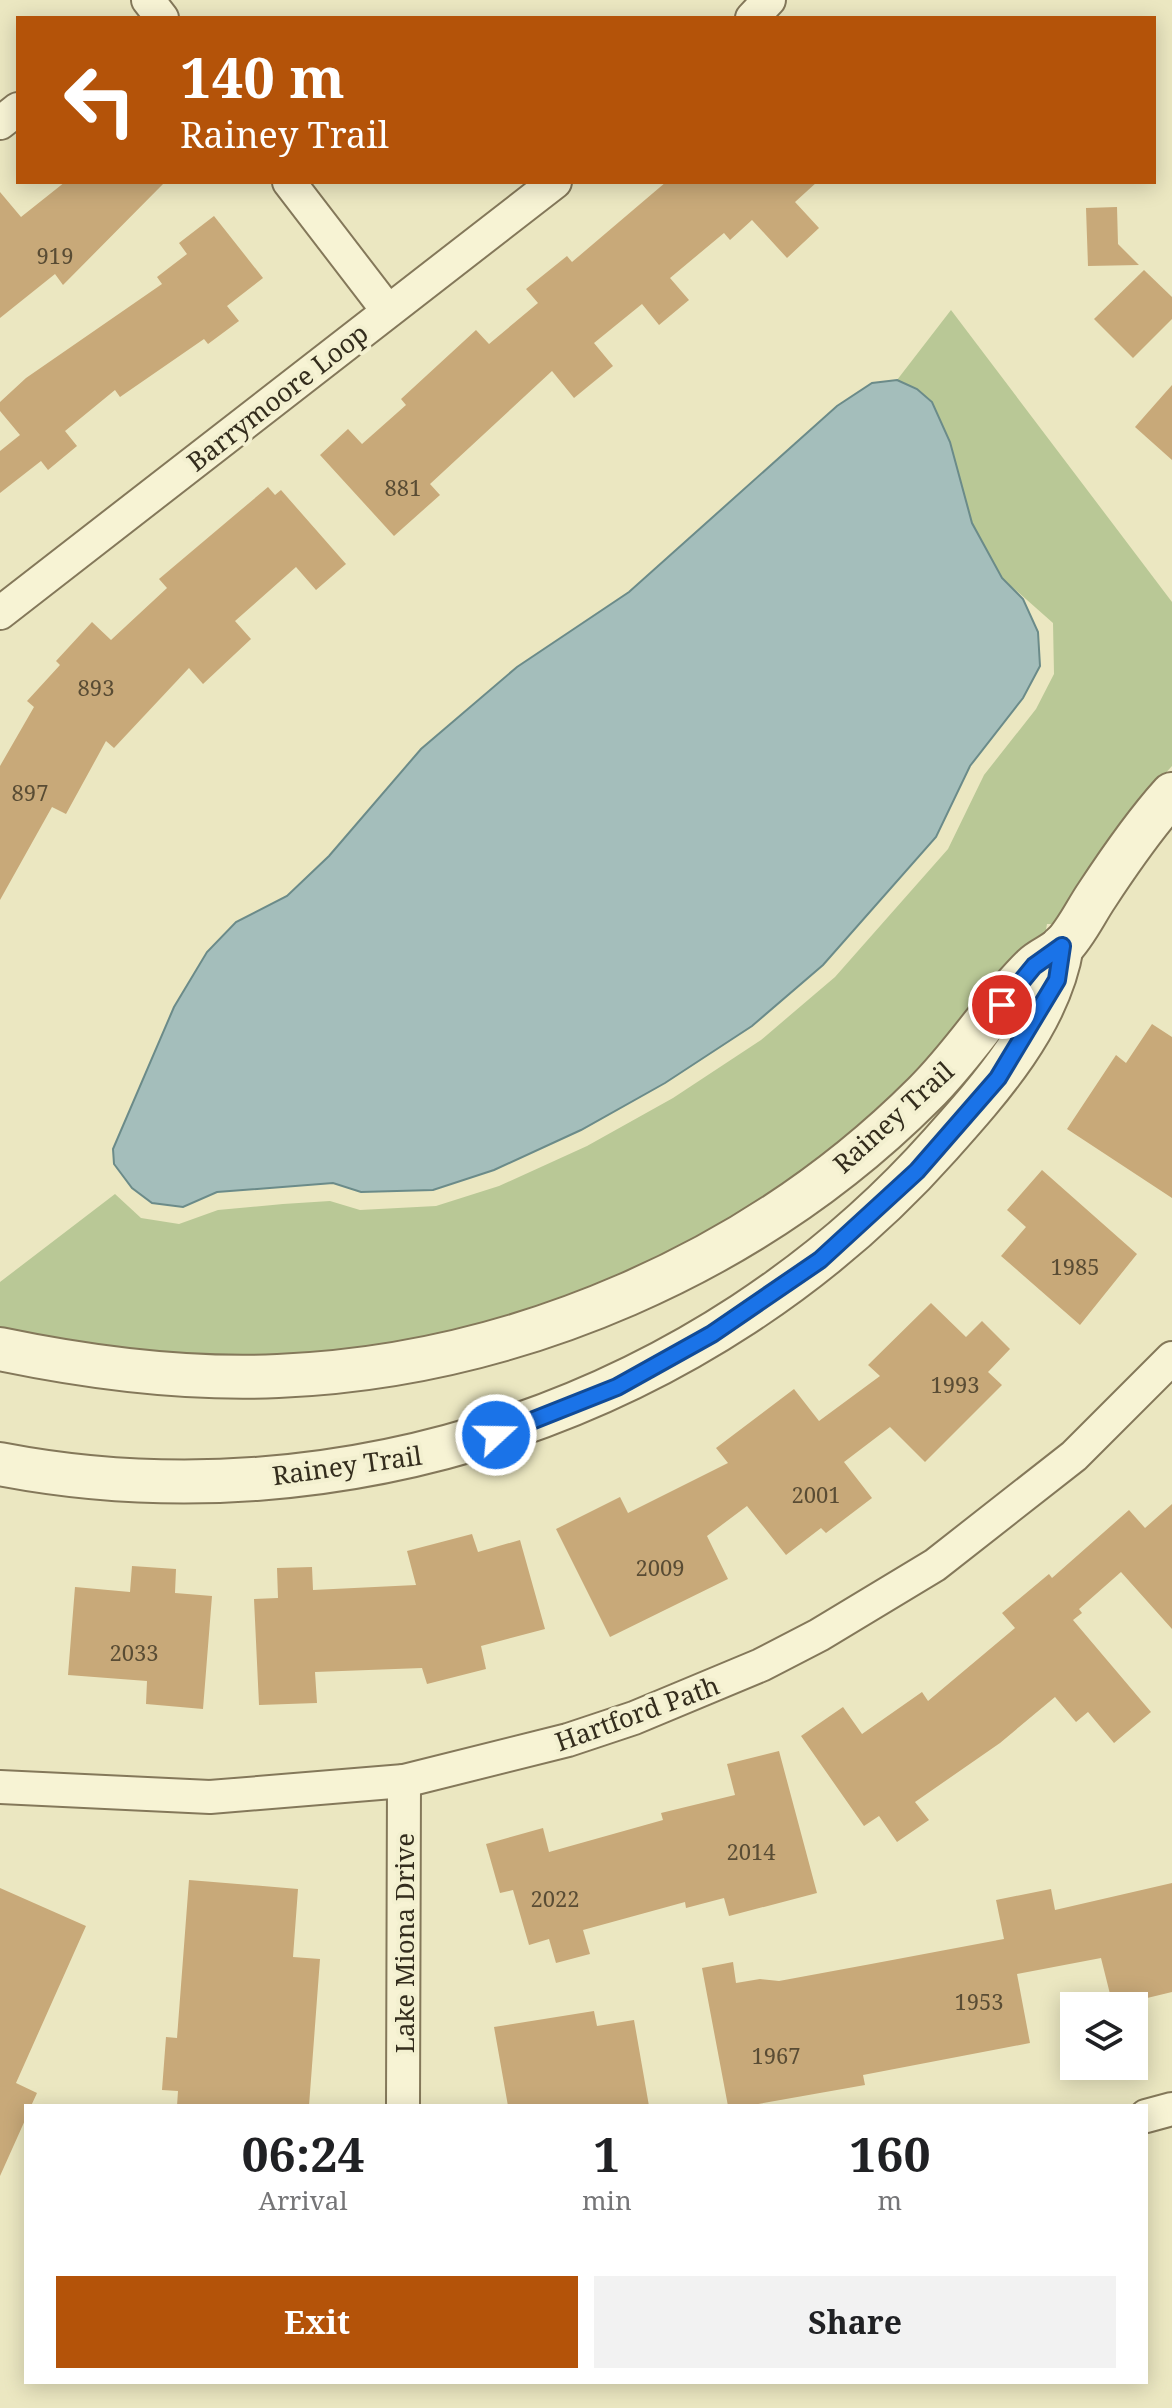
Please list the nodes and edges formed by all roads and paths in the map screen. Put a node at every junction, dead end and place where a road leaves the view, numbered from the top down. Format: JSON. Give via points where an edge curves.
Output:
{"nodes":[{"id":1,"x":769,"y":0,"type":"edge"},
{"id":2,"x":754,"y":16,"type":"edge"},
{"id":3,"x":16,"y":111,"type":"edge"},
{"id":4,"x":0,"y":123,"type":"edge"},
{"id":5,"x":291,"y":184,"type":"edge"},
{"id":6,"x":552,"y":184,"type":"edge"},
{"id":7,"x":388,"y":311,"type":"junction"},
{"id":8,"x":0,"y":613,"type":"edge"},
{"id":9,"x":1172,"y":794,"type":"edge"},
{"id":10,"x":1062,"y":946,"type":"junction"},
{"id":11,"x":0,"y":1349,"type":"edge"},
{"id":12,"x":1172,"y":1358,"type":"edge"},
{"id":13,"x":0,"y":1464,"type":"edge"},
{"id":14,"x":404,"y":1781,"type":"junction"},
{"id":15,"x":0,"y":1787,"type":"edge"},
{"id":16,"x":403,"y":2104,"type":"edge"},
{"id":17,"x":1172,"y":2109,"type":"edge"},
{"id":18,"x":1148,"y":2115,"type":"edge"}],
"edges":[{"from":1,"to":2,"type":"street"},
{"from":3,"to":4,"type":"street"},
{"from":5,"to":7,"type":"street"},
{"from":6,"to":7,"type":"street","name":"Barrymoore Loop"},
{"from":7,"to":8,"type":"street","name":"Barrymoore Loop"},
{"from":9,"to":10,"type":"street","name":"Rainey Trail"},
{"from":10,"to":11,"type":"street","name":"Rainey Trail","via":[[1034,966],[926,1092],[836,1170],[715,1251],[598,1306],[449,1353],[278,1376],[121,1369]]},
{"from":10,"to":13,"type":"street","name":"Rainey Trail","via":[[1057,980],[998,1078],[917,1171],[776,1293],[617,1387],[468,1443],[340,1470],[180,1481]]},
{"from":12,"to":14,"type":"street","name":"Hartford Path","via":[[1074,1456],[992,1523],[935,1565],[819,1635],[701,1693],[634,1718]]},
{"from":14,"to":15,"type":"street","name":"Hartford Path","via":[[210,1797]]},
{"from":14,"to":16,"type":"street","name":"Lake Miona Drive"},
{"from":17,"to":18,"type":"street"}]}
